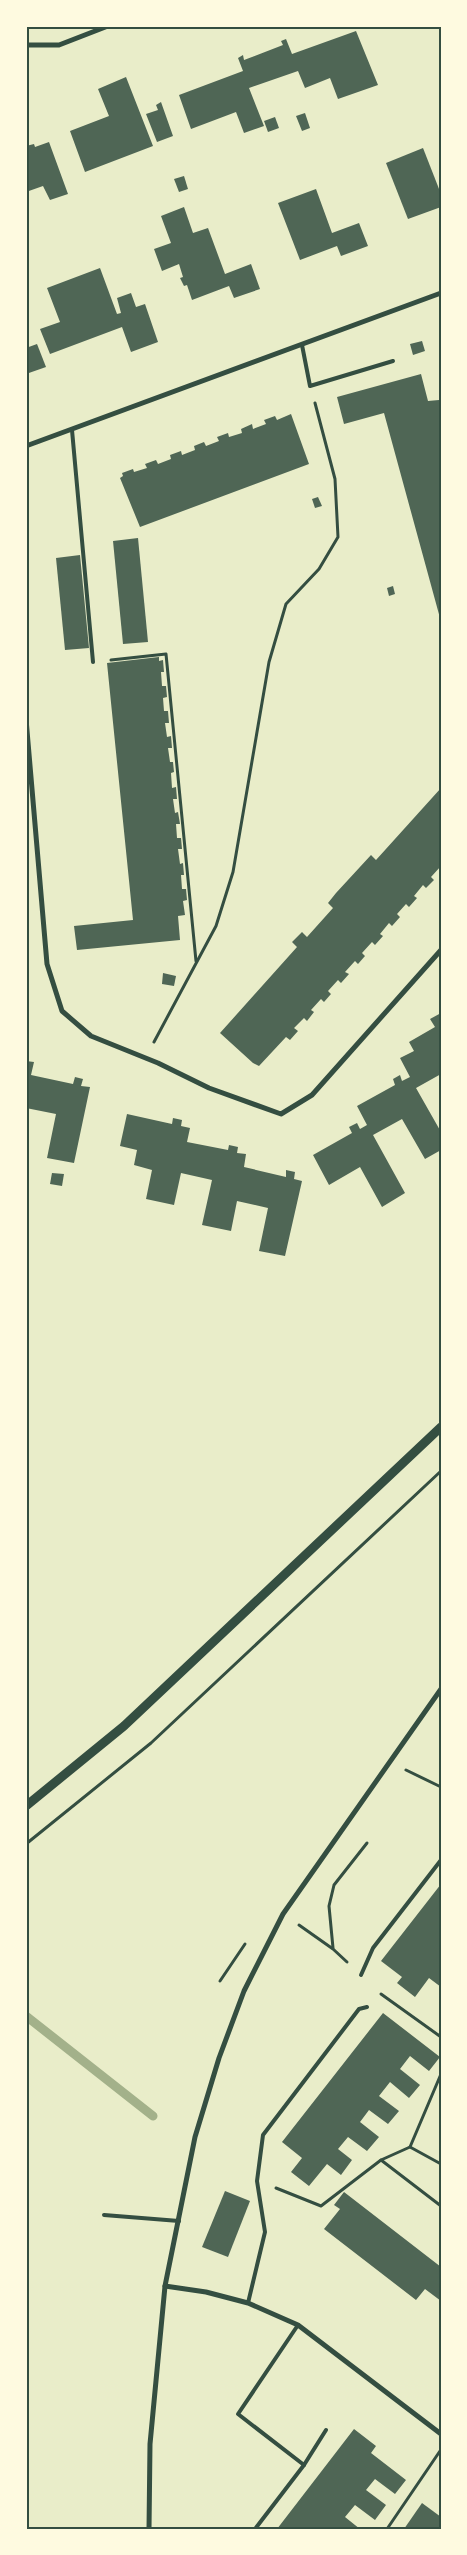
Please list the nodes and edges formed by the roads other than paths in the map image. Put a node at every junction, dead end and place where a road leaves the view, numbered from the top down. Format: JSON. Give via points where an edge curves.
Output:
{"nodes":[{"id":1,"x":108,"y":26,"type":"edge"},
{"id":2,"x":26,"y":45,"type":"edge"},
{"id":3,"x":441,"y":293,"type":"edge"},
{"id":4,"x":302,"y":345,"type":"junction"},
{"id":5,"x":393,"y":361,"type":"dead end"},
{"id":6,"x":72,"y":430,"type":"junction"},
{"id":7,"x":26,"y":446,"type":"edge"},
{"id":8,"x":93,"y":662,"type":"road end"},
{"id":9,"x":26,"y":719,"type":"edge"},
{"id":10,"x":441,"y":950,"type":"edge"},
{"id":11,"x":441,"y":1427,"type":"edge"},
{"id":12,"x":441,"y":1689,"type":"edge"},
{"id":13,"x":26,"y":1806,"type":"edge"},
{"id":14,"x":441,"y":1860,"type":"edge"},
{"id":15,"x":361,"y":1975,"type":"dead end"},
{"id":16,"x":367,"y":2008,"type":"dead end"},
{"id":17,"x":104,"y":2215,"type":"dead end"},
{"id":18,"x":180,"y":2221,"type":"junction"},
{"id":19,"x":165,"y":2286,"type":"junction"},
{"id":20,"x":248,"y":2303,"type":"junction"},
{"id":21,"x":298,"y":2325,"type":"junction"},
{"id":22,"x":326,"y":2430,"type":"dead end"},
{"id":23,"x":441,"y":2434,"type":"edge"},
{"id":24,"x":304,"y":2465,"type":"junction"},
{"id":25,"x":149,"y":2529,"type":"edge"},
{"id":26,"x":254,"y":2529,"type":"edge"}],
"edges":[{"from":1,"to":2,"type":"street","via":[[59,45]]},
{"from":3,"to":4,"type":"street"},
{"from":4,"to":5,"type":"lane","via":[[310,386]]},
{"from":4,"to":6,"type":"street"},
{"from":6,"to":7,"type":"street"},
{"from":6,"to":8,"type":"lane"},
{"from":9,"to":10,"type":"street","via":[[47,964],[62,1011],[91,1036],[158,1063],[208,1088],[281,1114],[312,1095]]},
{"from":11,"to":13,"type":"street","via":[[124,1726]]},
{"from":12,"to":18,"type":"street","via":[[283,1914],[244,1991],[195,2137]]},
{"from":14,"to":15,"type":"lane","via":[[373,1948]]},
{"from":16,"to":20,"type":"lane","via":[[359,2009],[263,2135],[257,2181],[265,2232]]},
{"from":17,"to":18,"type":"lane"},
{"from":18,"to":19,"type":"street"},
{"from":19,"to":20,"type":"street"},
{"from":19,"to":25,"type":"street","via":[[150,2444]]},
{"from":20,"to":21,"type":"street"},
{"from":21,"to":23,"type":"street"},
{"from":21,"to":24,"type":"lane","via":[[238,2414]]},
{"from":22,"to":24,"type":"lane"},
{"from":24,"to":26,"type":"lane"}]}
